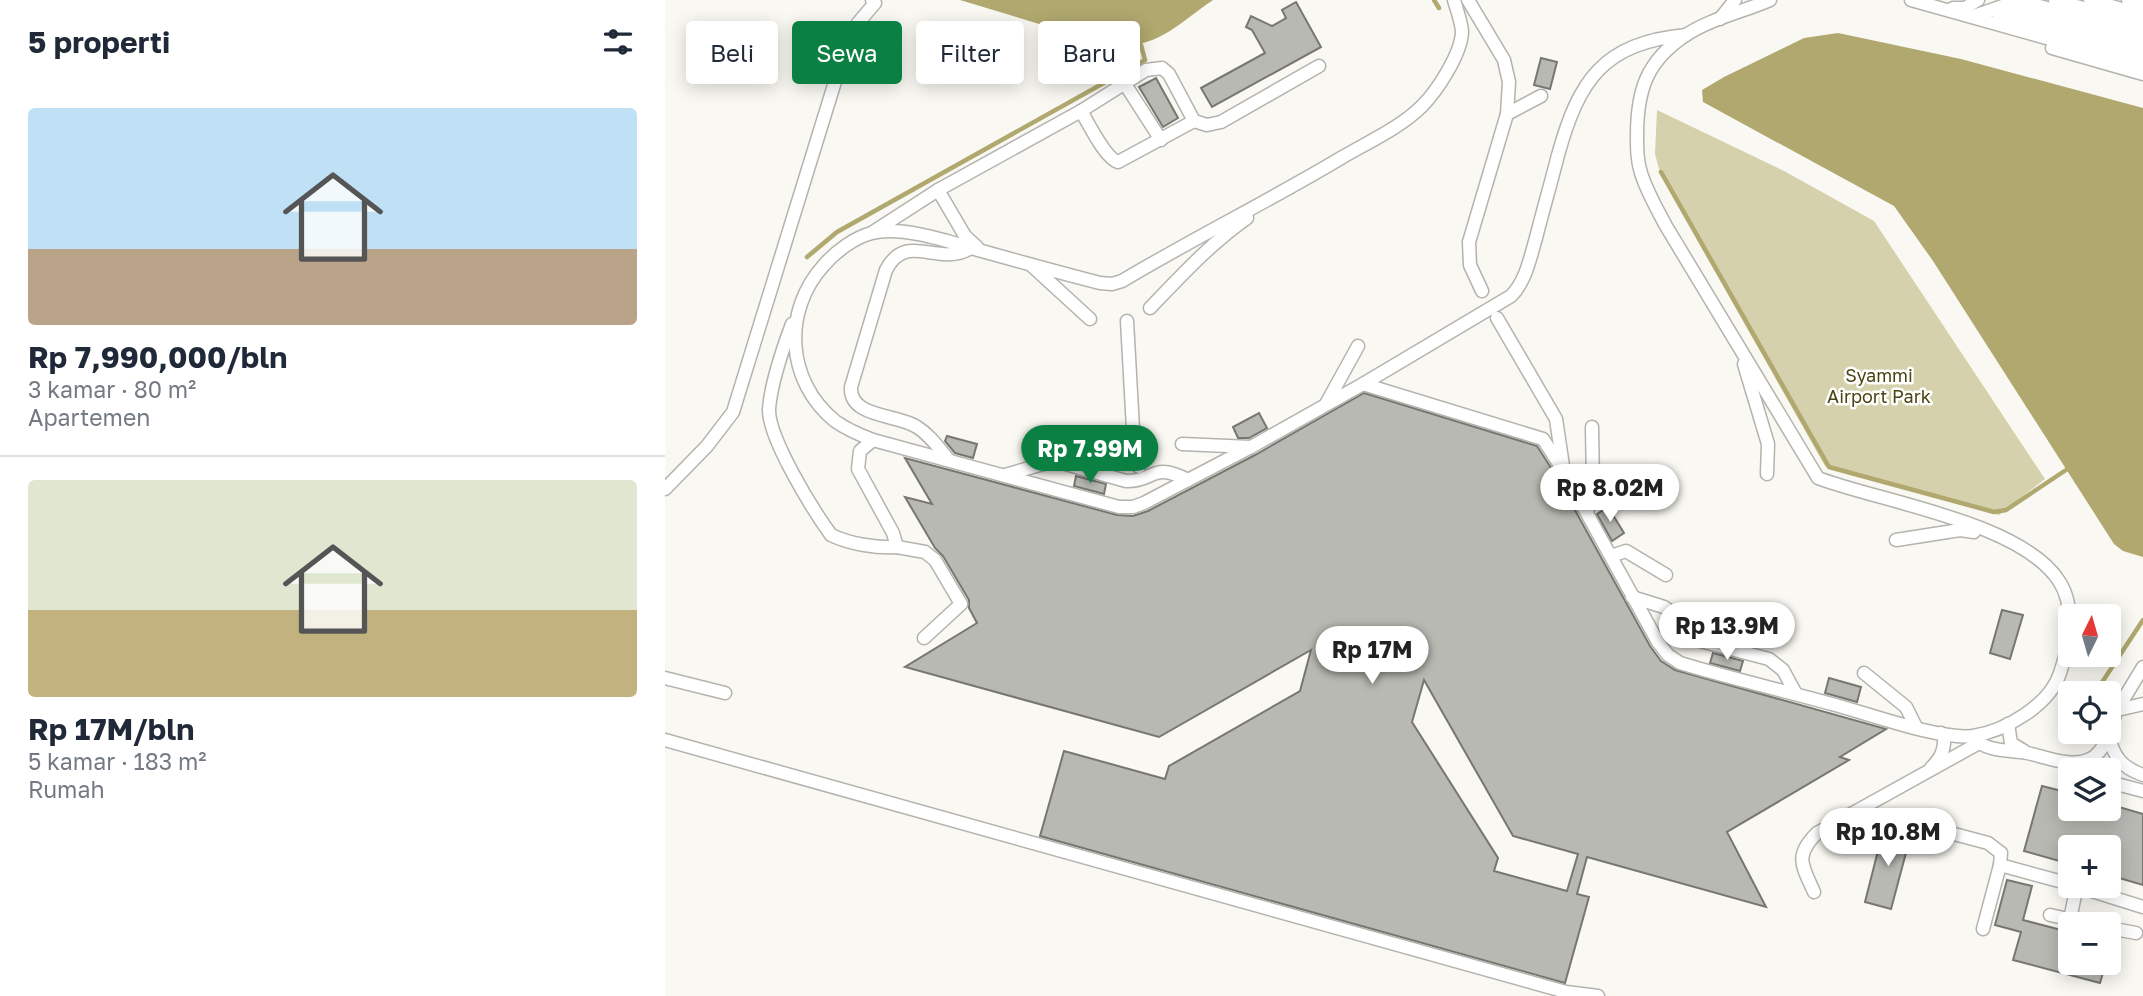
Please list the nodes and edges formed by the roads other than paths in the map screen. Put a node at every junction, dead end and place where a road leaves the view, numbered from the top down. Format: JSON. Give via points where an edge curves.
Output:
{"nodes":[{"id":1,"x":872,"y":0,"type":"edge"},
{"id":2,"x":1454,"y":0,"type":"edge"},
{"id":3,"x":1468,"y":0,"type":"edge"},
{"id":4,"x":1735,"y":0,"type":"edge"},
{"id":5,"x":1770,"y":0,"type":"edge"},
{"id":6,"x":1911,"y":0,"type":"edge"},
{"id":7,"x":1978,"y":0,"type":"edge"},
{"id":8,"x":2055,"y":0,"type":"edge"},
{"id":9,"x":2090,"y":0,"type":"edge"},
{"id":10,"x":2128,"y":0,"type":"edge"},
{"id":11,"x":2143,"y":4,"type":"edge"},
{"id":12,"x":1938,"y":7,"type":"junction"},
{"id":13,"x":2143,"y":15,"type":"edge"},
{"id":14,"x":1974,"y":16,"type":"junction"},
{"id":15,"x":1719,"y":20,"type":"junction"},
{"id":16,"x":2143,"y":25,"type":"edge"},
{"id":17,"x":2143,"y":34,"type":"edge"},
{"id":18,"x":1686,"y":35,"type":"junction"},
{"id":19,"x":2143,"y":44,"type":"edge"},
{"id":20,"x":2143,"y":54,"type":"edge"},
{"id":21,"x":2143,"y":65,"type":"edge"},
{"id":22,"x":1319,"y":66,"type":"dead end"},
{"id":23,"x":1140,"y":74,"type":"edge"},
{"id":24,"x":2143,"y":74,"type":"edge"},
{"id":25,"x":1125,"y":84,"type":"joint"},
{"id":26,"x":1541,"y":96,"type":"dead end"},
{"id":27,"x":1081,"y":111,"type":"junction"},
{"id":28,"x":1507,"y":114,"type":"junction"},
{"id":29,"x":1194,"y":121,"type":"junction"},
{"id":30,"x":1161,"y":140,"type":"junction"},
{"id":31,"x":938,"y":190,"type":"junction"},
{"id":32,"x":1279,"y":195,"type":"junction"},
{"id":33,"x":872,"y":233,"type":"junction"},
{"id":34,"x":976,"y":249,"type":"junction"},
{"id":35,"x":1028,"y":262,"type":"junction"},
{"id":36,"x":1482,"y":291,"type":"dead end"},
{"id":37,"x":799,"y":304,"type":"junction"},
{"id":38,"x":1150,"y":309,"type":"dead end"},
{"id":39,"x":1497,"y":318,"type":"dead end"},
{"id":40,"x":1090,"y":319,"type":"dead end"},
{"id":41,"x":1127,"y":321,"type":"dead end"},
{"id":42,"x":1358,"y":346,"type":"dead end"},
{"id":43,"x":1740,"y":350,"type":"junction"},
{"id":44,"x":1363,"y":384,"type":"junction"},
{"id":45,"x":1325,"y":405,"type":"junction"},
{"id":46,"x":1592,"y":427,"type":"dead end"},
{"id":47,"x":873,"y":440,"type":"junction"},
{"id":48,"x":1182,"y":444,"type":"dead end"},
{"id":49,"x":1251,"y":447,"type":"junction"},
{"id":50,"x":948,"y":460,"type":"junction"},
{"id":51,"x":1139,"y":467,"type":"dead end"},
{"id":52,"x":1563,"y":470,"type":"junction"},
{"id":53,"x":1767,"y":474,"type":"dead end"},
{"id":54,"x":1004,"y":475,"type":"junction"},
{"id":55,"x":1188,"y":480,"type":"junction"},
{"id":56,"x":665,"y":489,"type":"edge"},
{"id":57,"x":1587,"y":513,"type":"junction"},
{"id":58,"x":1992,"y":534,"type":"junction"},
{"id":59,"x":1896,"y":540,"type":"dead end"},
{"id":60,"x":897,"y":547,"type":"junction"},
{"id":61,"x":1611,"y":556,"type":"junction"},
{"id":62,"x":1665,"y":575,"type":"dead end"},
{"id":63,"x":1632,"y":597,"type":"junction"},
{"id":64,"x":924,"y":638,"type":"dead end"},
{"id":65,"x":2143,"y":667,"type":"edge"},
{"id":66,"x":1864,"y":673,"type":"dead end"},
{"id":67,"x":665,"y":678,"type":"edge"},
{"id":68,"x":725,"y":693,"type":"dead end"},
{"id":69,"x":1796,"y":694,"type":"junction"},
{"id":70,"x":2121,"y":703,"type":"edge"},
{"id":71,"x":2143,"y":704,"type":"edge"},
{"id":72,"x":2121,"y":709,"type":"edge"},
{"id":73,"x":2008,"y":724,"type":"junction"},
{"id":74,"x":1916,"y":727,"type":"junction"},
{"id":75,"x":1941,"y":733,"type":"junction"},
{"id":76,"x":1976,"y":739,"type":"junction"},
{"id":77,"x":665,"y":740,"type":"edge"},
{"id":78,"x":2104,"y":744,"type":"edge"},
{"id":79,"x":2111,"y":744,"type":"edge"},
{"id":80,"x":2027,"y":753,"type":"junction"},
{"id":81,"x":2056,"y":761,"type":"joint"},
{"id":82,"x":1926,"y":773,"type":"junction"},
{"id":83,"x":2143,"y":775,"type":"edge"},
{"id":84,"x":2121,"y":785,"type":"edge"},
{"id":85,"x":2143,"y":791,"type":"edge"},
{"id":86,"x":1924,"y":826,"type":"dead end"},
{"id":87,"x":2000,"y":865,"type":"junction"},
{"id":88,"x":2058,"y":881,"type":"edge"},
{"id":89,"x":1814,"y":892,"type":"dead end"},
{"id":90,"x":2115,"y":898,"type":"edge"},
{"id":91,"x":2143,"y":907,"type":"edge"},
{"id":92,"x":2050,"y":915,"type":"dead end"},
{"id":93,"x":2058,"y":917,"type":"edge"},
{"id":94,"x":1983,"y":929,"type":"dead end"},
{"id":95,"x":2121,"y":930,"type":"edge"},
{"id":96,"x":2136,"y":933,"type":"dead end"},
{"id":97,"x":1598,"y":996,"type":"edge"}],
"edges":[{"from":1,"to":56,"type":"street","via":[[875,3],[858,23],[838,72],[733,412]]},
{"from":2,"to":32,"type":"street","via":[[1462,33],[1458,51],[1424,105],[1405,121]]},
{"from":3,"to":28,"type":"street","via":[[1504,60],[1509,82]]},
{"from":4,"to":15,"type":"street"},
{"from":5,"to":15,"type":"street"},
{"from":6,"to":12,"type":"street"},
{"from":7,"to":12,"type":"street","via":[[1965,8]]},
{"from":8,"to":16,"type":"street"},
{"from":9,"to":13,"type":"street"},
{"from":10,"to":11,"type":"street"},
{"from":12,"to":14,"type":"street"},
{"from":14,"to":17,"type":"street","via":[[2011,2],[2032,4]]},
{"from":14,"to":19,"type":"street","via":[[2029,13]]},
{"from":14,"to":20,"type":"street","via":[[2028,23]]},
{"from":14,"to":21,"type":"street"},
{"from":14,"to":24,"type":"street","via":[[2007,36]]},
{"from":15,"to":18,"type":"street"},
{"from":18,"to":43,"type":"street","via":[[1653,64],[1643,83],[1637,157],[1666,226]]},
{"from":18,"to":44,"type":"street","via":[[1661,37],[1626,50],[1609,60],[1583,87],[1572,109],[1518,289]]},
{"from":22,"to":29,"type":"street","via":[[1221,122],[1207,125]]},
{"from":23,"to":29,"type":"street","via":[[1162,68],[1170,74]]},
{"from":25,"to":27,"type":"street"},
{"from":25,"to":30,"type":"street"},
{"from":26,"to":28,"type":"street"},
{"from":27,"to":30,"type":"street","via":[[1118,162]]},
{"from":27,"to":31,"type":"street"},
{"from":28,"to":36,"type":"street","via":[[1469,242],[1470,265]]},
{"from":29,"to":30,"type":"street"},
{"from":31,"to":33,"type":"street"},
{"from":31,"to":34,"type":"street"},
{"from":32,"to":35,"type":"street","via":[[1112,284]]},
{"from":32,"to":38,"type":"street","via":[[1234,227]]},
{"from":33,"to":34,"type":"street","via":[[909,234]]},
{"from":33,"to":37,"type":"street","via":[[830,257]]},
{"from":34,"to":35,"type":"street"},
{"from":34,"to":50,"type":"street","via":[[950,255],[907,250],[896,254],[886,270],[851,387],[856,404],[918,427]]},
{"from":35,"to":40,"type":"street"},
{"from":37,"to":47,"type":"street","via":[[796,355],[811,393],[837,422]]},
{"from":37,"to":60,"type":"street","via":[[769,408],[771,426],[831,535]]},
{"from":39,"to":52,"type":"street","via":[[1556,419]]},
{"from":41,"to":51,"type":"street"},
{"from":42,"to":45,"type":"street"},
{"from":43,"to":53,"type":"street","via":[[1768,444]]},
{"from":43,"to":58,"type":"street","via":[[1818,478],[1930,510]]},
{"from":44,"to":45,"type":"street"},
{"from":44,"to":52,"type":"street","via":[[1543,439]]},
{"from":45,"to":49,"type":"street"},
{"from":46,"to":57,"type":"street","via":[[1593,485]]},
{"from":47,"to":50,"type":"street"},
{"from":47,"to":60,"type":"street","via":[[860,451],[858,469]]},
{"from":48,"to":49,"type":"street"},
{"from":49,"to":55,"type":"street"},
{"from":50,"to":54,"type":"street"},
{"from":52,"to":57,"type":"street"},
{"from":54,"to":55,"type":"street","via":[[1050,462],[1126,481],[1171,471]]},
{"from":54,"to":55,"type":"street","via":[[1119,507],[1144,503]]},
{"from":57,"to":61,"type":"street"},
{"from":58,"to":59,"type":"street","via":[[1960,530]]},
{"from":58,"to":73,"type":"street","via":[[2038,558],[2059,581],[2070,625],[2059,677],[2043,701]]},
{"from":60,"to":64,"type":"street","via":[[925,552],[935,560],[961,604]]},
{"from":61,"to":62,"type":"street","via":[[1626,551]]},
{"from":61,"to":63,"type":"street"},
{"from":63,"to":69,"type":"street","via":[[1664,607],[1700,640],[1769,659],[1783,670]]},
{"from":63,"to":69,"type":"street","via":[[1658,642],[1680,663]]},
{"from":65,"to":70,"type":"street"},
{"from":66,"to":74,"type":"street","via":[[1906,707]]},
{"from":67,"to":68,"type":"street"},
{"from":69,"to":74,"type":"street"},
{"from":71,"to":72,"type":"street"},
{"from":73,"to":76,"type":"street"},
{"from":73,"to":80,"type":"street","via":[[2011,743]]},
{"from":74,"to":75,"type":"street"},
{"from":75,"to":76,"type":"street"},
{"from":75,"to":82,"type":"street","via":[[1945,745],[1941,758]]},
{"from":76,"to":80,"type":"street","via":[[2005,751]]},
{"from":76,"to":82,"type":"street"},
{"from":77,"to":97,"type":"street","via":[[1566,992]]},
{"from":78,"to":81,"type":"street","via":[[2092,758]]},
{"from":79,"to":83,"type":"street","via":[[2117,761]]},
{"from":80,"to":81,"type":"street"},
{"from":82,"to":89,"type":"street","via":[[1808,842],[1801,863]]},
{"from":84,"to":85,"type":"street"},
{"from":86,"to":87,"type":"street","via":[[1988,843],[2001,853]]},
{"from":87,"to":88,"type":"street"},
{"from":87,"to":94,"type":"street"},
{"from":90,"to":91,"type":"street"},
{"from":92,"to":93,"type":"street"},
{"from":95,"to":96,"type":"street"}]}
